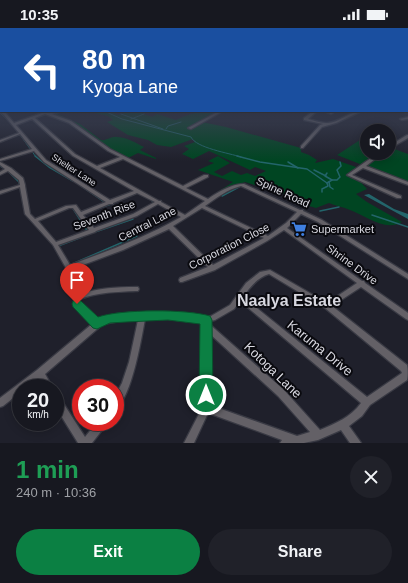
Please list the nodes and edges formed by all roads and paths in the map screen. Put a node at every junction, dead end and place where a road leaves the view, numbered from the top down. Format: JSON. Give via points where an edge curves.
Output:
{"nodes":[{"id":1,"x":19,"y":122,"type":"edge"},
{"id":2,"x":39,"y":122,"type":"edge"},
{"id":3,"x":71,"y":122,"type":"edge"},
{"id":4,"x":200,"y":122,"type":"edge"},
{"id":5,"x":331,"y":122,"type":"edge"},
{"id":6,"x":318,"y":123,"type":"joint"},
{"id":7,"x":14,"y":124,"type":"joint"},
{"id":8,"x":327,"y":124,"type":"junction"},
{"id":9,"x":321,"y":126,"type":"junction"},
{"id":10,"x":190,"y":128,"type":"dead end"},
{"id":11,"x":21,"y":133,"type":"junction"},
{"id":12,"x":408,"y":136,"type":"edge"},
{"id":13,"x":0,"y":141,"type":"edge"},
{"id":14,"x":396,"y":144,"type":"edge"},
{"id":15,"x":302,"y":147,"type":"dead end"},
{"id":16,"x":32,"y":150,"type":"junction"},
{"id":17,"x":123,"y":157,"type":"junction"},
{"id":18,"x":371,"y":160,"type":"edge"},
{"id":19,"x":0,"y":161,"type":"edge"},
{"id":20,"x":363,"y":166,"type":"junction"},
{"id":21,"x":97,"y":168,"type":"junction"},
{"id":22,"x":8,"y":170,"type":"junction"},
{"id":23,"x":0,"y":174,"type":"edge"},
{"id":24,"x":206,"y":176,"type":"dead end"},
{"id":25,"x":408,"y":184,"type":"edge"},
{"id":26,"x":21,"y":186,"type":"junction"},
{"id":27,"x":183,"y":188,"type":"junction"},
{"id":28,"x":137,"y":191,"type":"junction"},
{"id":29,"x":0,"y":193,"type":"edge"},
{"id":30,"x":399,"y":197,"type":"dead end"},
{"id":31,"x":208,"y":201,"type":"junction"},
{"id":32,"x":159,"y":202,"type":"junction"},
{"id":33,"x":111,"y":203,"type":"junction"},
{"id":34,"x":201,"y":206,"type":"junction"},
{"id":35,"x":301,"y":211,"type":"junction"},
{"id":36,"x":80,"y":214,"type":"junction"},
{"id":37,"x":184,"y":217,"type":"junction"},
{"id":38,"x":34,"y":222,"type":"junction"},
{"id":39,"x":169,"y":226,"type":"junction"},
{"id":40,"x":284,"y":228,"type":"junction"},
{"id":41,"x":93,"y":231,"type":"junction"},
{"id":42,"x":268,"y":238,"type":"junction"},
{"id":43,"x":55,"y":244,"type":"junction"},
{"id":44,"x":69,"y":268,"type":"junction"},
{"id":45,"x":213,"y":268,"type":"junction"},
{"id":46,"x":408,"y":278,"type":"edge"},
{"id":47,"x":182,"y":280,"type":"dead end"},
{"id":48,"x":362,"y":283,"type":"junction"},
{"id":49,"x":136,"y":289,"type":"dead end"},
{"id":50,"x":239,"y":297,"type":"junction"},
{"id":51,"x":77,"y":301,"type":"junction"},
{"id":52,"x":327,"y":306,"type":"junction"},
{"id":53,"x":142,"y":317,"type":"junction"},
{"id":54,"x":408,"y":317,"type":"edge"},
{"id":55,"x":206,"y":323,"type":"junction"},
{"id":56,"x":97,"y":324,"type":"junction"},
{"id":57,"x":40,"y":373,"type":"junction"},
{"id":58,"x":44,"y":379,"type":"edge"},
{"id":59,"x":124,"y":387,"type":"edge"},
{"id":60,"x":367,"y":402,"type":"junction"},
{"id":61,"x":0,"y":403,"type":"edge"},
{"id":62,"x":206,"y":408,"type":"junction"},
{"id":63,"x":64,"y":412,"type":"edge"},
{"id":64,"x":342,"y":425,"type":"junction"},
{"id":65,"x":96,"y":431,"type":"edge"},
{"id":66,"x":318,"y":435,"type":"junction"},
{"id":67,"x":296,"y":440,"type":"junction"},
{"id":68,"x":83,"y":443,"type":"edge"},
{"id":69,"x":86,"y":443,"type":"edge"},
{"id":70,"x":189,"y":443,"type":"edge"},
{"id":71,"x":285,"y":443,"type":"edge"},
{"id":72,"x":356,"y":443,"type":"edge"}],
"edges":[{"from":1,"to":7,"type":"street"},
{"from":2,"to":21,"type":"street","via":[[74,155]]},
{"from":3,"to":17,"type":"street"},
{"from":4,"to":10,"type":"street"},
{"from":5,"to":8,"type":"street"},
{"from":6,"to":8,"type":"street"},
{"from":6,"to":9,"type":"street"},
{"from":7,"to":11,"type":"street","name":"Shelter Lane"},
{"from":8,"to":9,"type":"street"},
{"from":9,"to":15,"type":"street"},
{"from":11,"to":13,"type":"street"},
{"from":11,"to":16,"type":"street","name":"Shelter Lane"},
{"from":12,"to":14,"type":"street"},
{"from":16,"to":19,"type":"street"},
{"from":16,"to":33,"type":"street","name":"Shelter Lane"},
{"from":17,"to":21,"type":"street"},
{"from":17,"to":27,"type":"street"},
{"from":18,"to":20,"type":"street"},
{"from":19,"to":22,"type":"street"},
{"from":20,"to":25,"type":"street"},
{"from":20,"to":30,"type":"street","via":[[349,175]]},
{"from":21,"to":28,"type":"street"},
{"from":22,"to":23,"type":"street"},
{"from":22,"to":26,"type":"street","via":[[19,177]]},
{"from":24,"to":27,"type":"street"},
{"from":26,"to":29,"type":"street"},
{"from":26,"to":38,"type":"street","via":[[27,212]]},
{"from":27,"to":31,"type":"street"},
{"from":28,"to":32,"type":"street"},
{"from":28,"to":33,"type":"street"},
{"from":31,"to":34,"type":"street","name":"Central Lane"},
{"from":31,"to":35,"type":"street","name":"Spine Road","via":[[235,186],[242,185]]},
{"from":32,"to":37,"type":"street"},
{"from":32,"to":41,"type":"street","name":"Seventh Rise","via":[[135,215]]},
{"from":33,"to":36,"type":"street"},
{"from":34,"to":37,"type":"street","name":"Central Lane"},
{"from":34,"to":42,"type":"street"},
{"from":35,"to":40,"type":"street","name":"Corporation Close"},
{"from":35,"to":46,"type":"street","name":"Spine Road","via":[[345,236]]},
{"from":36,"to":38,"type":"street","via":[[74,206],[70,206]]},
{"from":36,"to":41,"type":"street"},
{"from":37,"to":39,"type":"street","name":"Central Lane"},
{"from":38,"to":43,"type":"street"},
{"from":39,"to":44,"type":"street","name":"Central Lane","via":[[138,242]]},
{"from":39,"to":45,"type":"street"},
{"from":40,"to":42,"type":"street","name":"Corporation Close"},
{"from":40,"to":48,"type":"street","name":"Shrine Drive"},
{"from":41,"to":43,"type":"street","name":"Seventh Rise"},
{"from":42,"to":45,"type":"street","name":"Corporation Close"},
{"from":43,"to":44,"type":"street"},
{"from":44,"to":51,"type":"street","via":[[77,288]]},
{"from":45,"to":47,"type":"street","name":"Corporation Close"},
{"from":48,"to":52,"type":"street"},
{"from":48,"to":54,"type":"street","name":"Shrine Drive"},
{"from":49,"to":51,"type":"street","via":[[87,294]]},
{"from":50,"to":52,"type":"street","via":[[248,285],[262,274],[270,272]]},
{"from":50,"to":55,"type":"street","via":[[227,311]]},
{"from":50,"to":60,"type":"street","name":"Karuma Drive"},
{"from":51,"to":56,"type":"street"},
{"from":52,"to":60,"type":"street","via":[[407,373]]},
{"from":53,"to":55,"type":"street","via":[[168,316]]},
{"from":53,"to":56,"type":"street","via":[[110,318]]},
{"from":53,"to":59,"type":"street","via":[[137,345]]},
{"from":55,"to":62,"type":"street"},
{"from":55,"to":66,"type":"street","name":"Kotoga Lane","via":[[281,393]]},
{"from":56,"to":57,"type":"street"},
{"from":57,"to":58,"type":"street"},
{"from":57,"to":61,"type":"street"},
{"from":60,"to":64,"type":"street","via":[[359,413]]},
{"from":62,"to":67,"type":"street"},
{"from":62,"to":70,"type":"street"},
{"from":63,"to":68,"type":"street"},
{"from":64,"to":66,"type":"street"},
{"from":64,"to":72,"type":"street"},
{"from":65,"to":69,"type":"street"},
{"from":66,"to":67,"type":"street"},
{"from":67,"to":71,"type":"street"}]}
